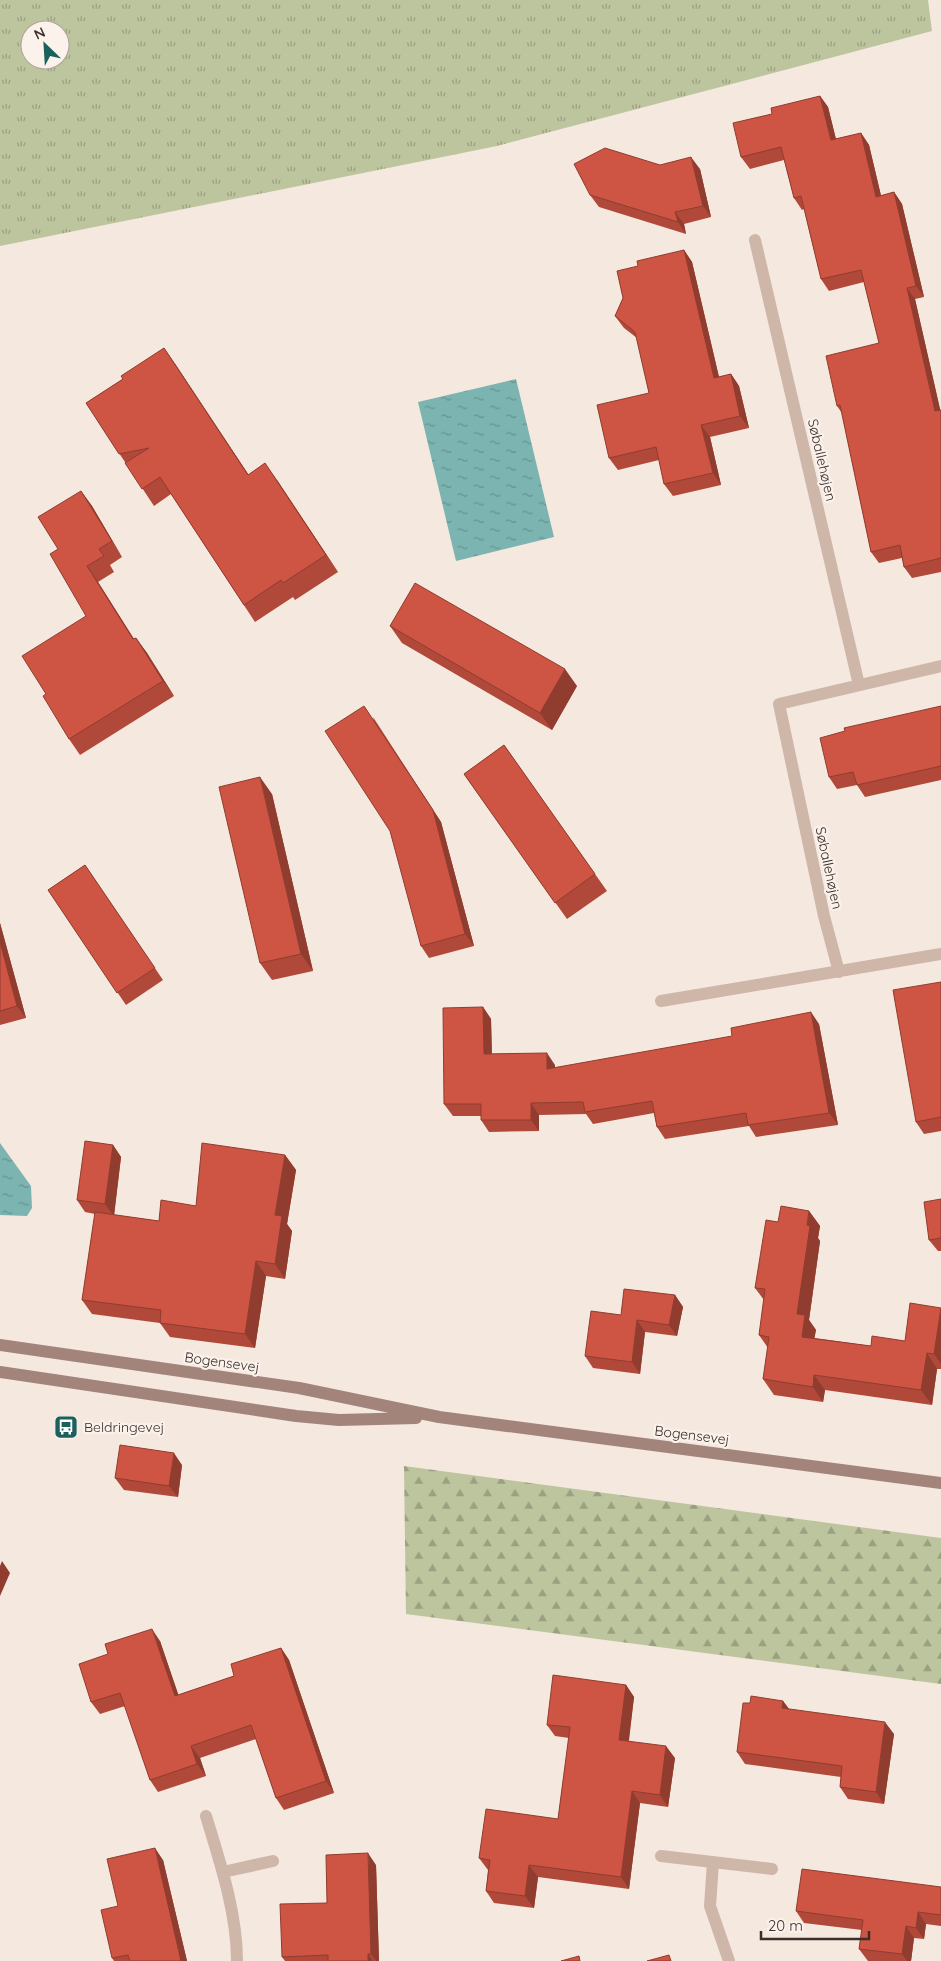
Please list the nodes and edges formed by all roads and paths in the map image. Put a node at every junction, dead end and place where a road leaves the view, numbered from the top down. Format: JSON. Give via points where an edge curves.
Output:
{"nodes":[{"id":1,"x":755,"y":240,"type":"dead end"},
{"id":2,"x":941,"y":666,"type":"edge"},
{"id":3,"x":860,"y":685,"type":"junction"},
{"id":4,"x":941,"y":954,"type":"edge"},
{"id":5,"x":839,"y":972,"type":"junction"},
{"id":6,"x":661,"y":1001,"type":"dead end"},
{"id":7,"x":0,"y":1345,"type":"edge"},
{"id":8,"x":0,"y":1372,"type":"edge"},
{"id":9,"x":439,"y":1417,"type":"junction"},
{"id":10,"x":941,"y":1483,"type":"edge"},
{"id":11,"x":206,"y":1816,"type":"dead end"},
{"id":12,"x":661,"y":1856,"type":"dead end"},
{"id":13,"x":273,"y":1862,"type":"dead end"},
{"id":14,"x":713,"y":1862,"type":"junction"},
{"id":15,"x":772,"y":1869,"type":"dead end"},
{"id":16,"x":223,"y":1872,"type":"junction"},
{"id":17,"x":238,"y":1961,"type":"edge"},
{"id":18,"x":728,"y":1961,"type":"edge"}],
"edges":[{"from":1,"to":3,"type":"street","name":"Søballehøjen"},
{"from":2,"to":3,"type":"street","name":"Søballehøjen"},
{"from":3,"to":5,"type":"street","name":"Søballehøjen","via":[[779,704]]},
{"from":4,"to":5,"type":"street"},
{"from":5,"to":6,"type":"street"},
{"from":7,"to":9,"type":"main road","name":"Bogensevej","via":[[299,1388]]},
{"from":8,"to":9,"type":"main road","name":"Bogensevej","via":[[330,1419]]},
{"from":9,"to":10,"type":"main road","name":"Bogensevej"},
{"from":11,"to":16,"type":"street"},
{"from":12,"to":14,"type":"street"},
{"from":13,"to":16,"type":"street"},
{"from":14,"to":15,"type":"street"},
{"from":14,"to":18,"type":"street","via":[[710,1906]]},
{"from":16,"to":17,"type":"street"}]}
